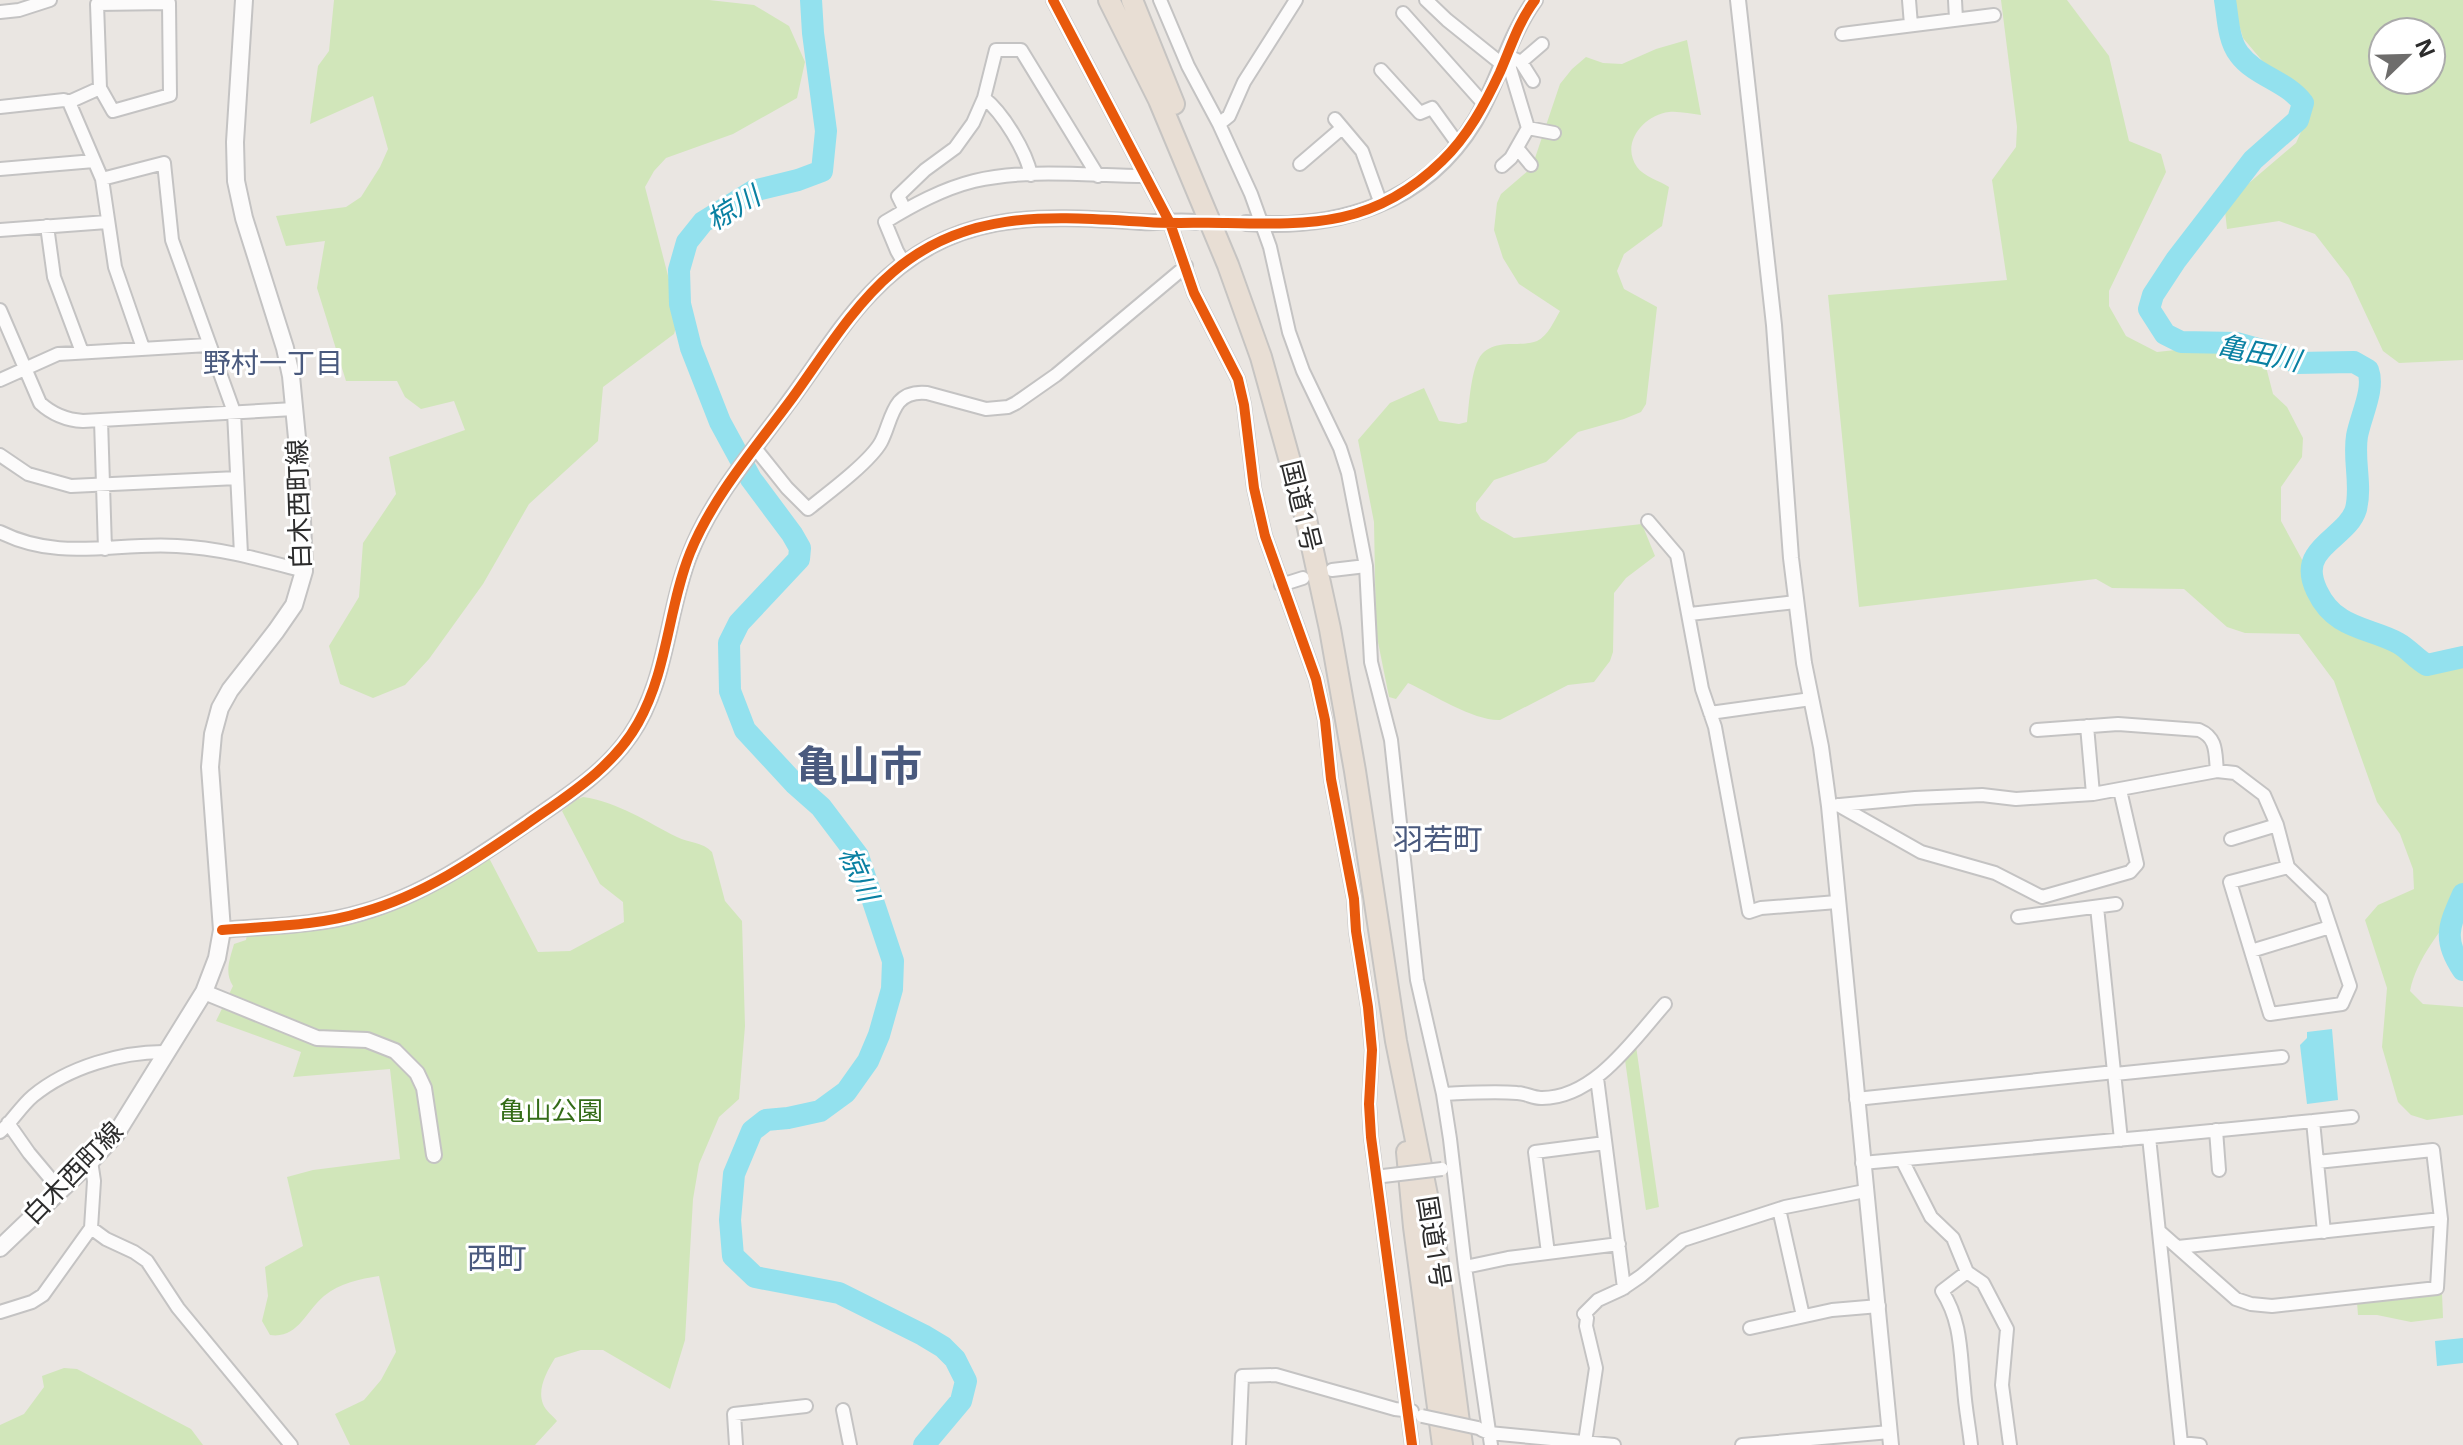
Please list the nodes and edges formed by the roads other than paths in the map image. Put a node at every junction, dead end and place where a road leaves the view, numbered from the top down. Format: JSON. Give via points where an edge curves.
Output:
{"nodes":[{"id":1,"x":50,"y":0,"type":"edge"},
{"id":2,"x":244,"y":0,"type":"edge"},
{"id":3,"x":1053,"y":0,"type":"edge"},
{"id":4,"x":1096,"y":0,"type":"edge"},
{"id":5,"x":1109,"y":0,"type":"edge"},
{"id":6,"x":1132,"y":0,"type":"edge"},
{"id":7,"x":1160,"y":0,"type":"edge"},
{"id":8,"x":1296,"y":0,"type":"edge"},
{"id":9,"x":1426,"y":0,"type":"edge"},
{"id":10,"x":1535,"y":0,"type":"edge"},
{"id":11,"x":1738,"y":0,"type":"edge"},
{"id":12,"x":1909,"y":0,"type":"edge"},
{"id":13,"x":1955,"y":0,"type":"edge"},
{"id":14,"x":0,"y":12,"type":"edge"},
{"id":15,"x":1403,"y":13,"type":"dead end"},
{"id":16,"x":1994,"y":15,"type":"dead end"},
{"id":17,"x":1956,"y":19,"type":"junction"},
{"id":18,"x":1911,"y":25,"type":"junction"},
{"id":19,"x":1842,"y":34,"type":"dead end"},
{"id":20,"x":1542,"y":44,"type":"dead end"},
{"id":21,"x":1504,"y":60,"type":"junction"},
{"id":22,"x":1521,"y":62,"type":"junction"},
{"id":23,"x":1381,"y":70,"type":"dead end"},
{"id":24,"x":1533,"y":81,"type":"dead end"},
{"id":25,"x":100,"y":88,"type":"junction"},
{"id":26,"x":984,"y":98,"type":"junction"},
{"id":27,"x":1159,"y":100,"type":"junction"},
{"id":28,"x":69,"y":102,"type":"junction"},
{"id":29,"x":1484,"y":104,"type":"junction"},
{"id":30,"x":0,"y":107,"type":"edge"},
{"id":31,"x":1219,"y":124,"type":"junction"},
{"id":32,"x":1528,"y":128,"type":"junction"},
{"id":33,"x":1554,"y":133,"type":"dead end"},
{"id":34,"x":1458,"y":144,"type":"junction"},
{"id":35,"x":1517,"y":148,"type":"junction"},
{"id":36,"x":94,"y":161,"type":"junction"},
{"id":37,"x":1300,"y":164,"type":"dead end"},
{"id":38,"x":1531,"y":165,"type":"dead end"},
{"id":39,"x":1502,"y":166,"type":"dead end"},
{"id":40,"x":0,"y":169,"type":"edge"},
{"id":41,"x":1031,"y":175,"type":"junction"},
{"id":42,"x":1098,"y":176,"type":"junction"},
{"id":43,"x":1146,"y":176,"type":"junction"},
{"id":44,"x":102,"y":179,"type":"junction"},
{"id":45,"x":1381,"y":204,"type":"junction"},
{"id":46,"x":905,"y":210,"type":"junction"},
{"id":47,"x":107,"y":222,"type":"junction"},
{"id":48,"x":1196,"y":222,"type":"tunnel mouth"},
{"id":49,"x":1170,"y":223,"type":"junction"},
{"id":50,"x":1246,"y":223,"type":"tunnel mouth"},
{"id":51,"x":1262,"y":225,"type":"junction"},
{"id":52,"x":47,"y":226,"type":"junction"},
{"id":53,"x":0,"y":230,"type":"edge"},
{"id":54,"x":904,"y":263,"type":"junction"},
{"id":55,"x":1228,"y":265,"type":"junction"},
{"id":56,"x":1186,"y":266,"type":"junction"},
{"id":57,"x":0,"y":310,"type":"edge"},
{"id":58,"x":208,"y":345,"type":"junction"},
{"id":59,"x":143,"y":348,"type":"junction"},
{"id":60,"x":82,"y":352,"type":"junction"},
{"id":61,"x":24,"y":369,"type":"junction"},
{"id":62,"x":0,"y":380,"type":"edge"},
{"id":63,"x":294,"y":409,"type":"junction"},
{"id":64,"x":234,"y":412,"type":"junction"},
{"id":65,"x":101,"y":420,"type":"junction"},
{"id":66,"x":753,"y":451,"type":"junction"},
{"id":67,"x":0,"y":455,"type":"edge"},
{"id":68,"x":237,"y":478,"type":"junction"},
{"id":69,"x":102,"y":485,"type":"junction"},
{"id":70,"x":1648,"y":521,"type":"dead end"},
{"id":71,"x":0,"y":532,"type":"edge"},
{"id":72,"x":105,"y":549,"type":"junction"},
{"id":73,"x":241,"y":554,"type":"junction"},
{"id":74,"x":1366,"y":566,"type":"junction"},
{"id":75,"x":1332,"y":570,"type":"dead end"},
{"id":76,"x":304,"y":571,"type":"junction"},
{"id":77,"x":1303,"y":578,"type":"dead end"},
{"id":78,"x":1281,"y":585,"type":"junction"},
{"id":79,"x":1796,"y":602,"type":"junction"},
{"id":80,"x":1690,"y":614,"type":"junction"},
{"id":81,"x":1811,"y":699,"type":"junction"},
{"id":82,"x":1710,"y":713,"type":"junction"},
{"id":83,"x":2087,"y":726,"type":"junction"},
{"id":84,"x":2037,"y":730,"type":"dead end"},
{"id":85,"x":2217,"y":771,"type":"junction"},
{"id":86,"x":2120,"y":790,"type":"junction"},
{"id":87,"x":2093,"y":794,"type":"junction"},
{"id":88,"x":1834,"y":806,"type":"junction"},
{"id":89,"x":2277,"y":825,"type":"junction"},
{"id":90,"x":2231,"y":839,"type":"dead end"},
{"id":91,"x":2288,"y":867,"type":"junction"},
{"id":92,"x":1837,"y":902,"type":"junction"},
{"id":93,"x":2116,"y":904,"type":"dead end"},
{"id":94,"x":2097,"y":907,"type":"junction"},
{"id":95,"x":2018,"y":917,"type":"dead end"},
{"id":96,"x":2330,"y":927,"type":"junction"},
{"id":97,"x":222,"y":930,"type":"junction"},
{"id":98,"x":2251,"y":951,"type":"junction"},
{"id":99,"x":204,"y":992,"type":"junction"},
{"id":100,"x":1665,"y":1004,"type":"dead end"},
{"id":101,"x":1396,"y":1041,"type":"junction"},
{"id":102,"x":167,"y":1052,"type":"junction"},
{"id":103,"x":2282,"y":1057,"type":"dead end"},
{"id":104,"x":2115,"y":1073,"type":"junction"},
{"id":105,"x":1597,"y":1078,"type":"junction"},
{"id":106,"x":1443,"y":1094,"type":"junction"},
{"id":107,"x":1856,"y":1099,"type":"junction"},
{"id":108,"x":2352,"y":1117,"type":"dead end"},
{"id":109,"x":2313,"y":1121,"type":"junction"},
{"id":110,"x":4,"y":1128,"type":"edge"},
{"id":111,"x":2216,"y":1130,"type":"junction"},
{"id":112,"x":2149,"y":1137,"type":"junction"},
{"id":113,"x":2121,"y":1140,"type":"junction"},
{"id":114,"x":1605,"y":1143,"type":"junction"},
{"id":115,"x":434,"y":1155,"type":"dead end"},
{"id":116,"x":1902,"y":1160,"type":"junction"},
{"id":117,"x":91,"y":1161,"type":"junction"},
{"id":118,"x":2317,"y":1162,"type":"junction"},
{"id":119,"x":1862,"y":1163,"type":"junction"},
{"id":120,"x":1448,"y":1168,"type":"junction"},
{"id":121,"x":2219,"y":1170,"type":"dead end"},
{"id":122,"x":1379,"y":1176,"type":"junction"},
{"id":123,"x":60,"y":1190,"type":"junction"},
{"id":124,"x":1865,"y":1191,"type":"junction"},
{"id":125,"x":1779,"y":1209,"type":"junction"},
{"id":126,"x":2441,"y":1219,"type":"junction"},
{"id":127,"x":91,"y":1228,"type":"junction"},
{"id":128,"x":2159,"y":1231,"type":"junction"},
{"id":129,"x":2324,"y":1232,"type":"junction"},
{"id":130,"x":1619,"y":1244,"type":"junction"},
{"id":131,"x":2178,"y":1247,"type":"junction"},
{"id":132,"x":0,"y":1248,"type":"edge"},
{"id":133,"x":1548,"y":1253,"type":"junction"},
{"id":134,"x":1465,"y":1267,"type":"junction"},
{"id":135,"x":1967,"y":1272,"type":"junction"},
{"id":136,"x":1624,"y":1288,"type":"junction"},
{"id":137,"x":1879,"y":1306,"type":"junction"},
{"id":138,"x":0,"y":1312,"type":"edge"},
{"id":139,"x":1803,"y":1316,"type":"junction"},
{"id":140,"x":1750,"y":1328,"type":"dead end"},
{"id":141,"x":806,"y":1406,"type":"dead end"},
{"id":142,"x":1407,"y":1409,"type":"junction"},
{"id":143,"x":843,"y":1410,"type":"dead end"},
{"id":144,"x":1486,"y":1435,"type":"edge"},
{"id":145,"x":1890,"y":1438,"type":"edge"},
{"id":146,"x":1585,"y":1442,"type":"junction"},
{"id":147,"x":1746,"y":1444,"type":"edge"},
{"id":148,"x":291,"y":1445,"type":"edge"},
{"id":149,"x":736,"y":1445,"type":"edge"},
{"id":150,"x":850,"y":1445,"type":"edge"},
{"id":151,"x":1239,"y":1445,"type":"edge"},
{"id":152,"x":1412,"y":1445,"type":"edge"},
{"id":153,"x":1443,"y":1445,"type":"edge"},
{"id":154,"x":1462,"y":1445,"type":"edge"},
{"id":155,"x":1612,"y":1445,"type":"edge"},
{"id":156,"x":1971,"y":1445,"type":"edge"},
{"id":157,"x":2010,"y":1445,"type":"edge"},
{"id":158,"x":2200,"y":1445,"type":"edge"}],
"edges":[{"from":1,"to":14,"type":"street"},
{"from":2,"to":63,"type":"main road","name":"白木西町線","via":[[236,181],[285,348]]},
{"from":3,"to":43,"type":"street"},
{"from":4,"to":27,"type":"highway","via":[[1147,94]]},
{"from":5,"to":27,"type":"highway","name":"国道1号"},
{"from":6,"to":55,"type":"highway","via":[[1213,200]]},
{"from":7,"to":31,"type":"street"},
{"from":8,"to":31,"type":"street","via":[[1244,82],[1229,116]]},
{"from":9,"to":21,"type":"street"},
{"from":10,"to":21,"type":"street"},
{"from":11,"to":79,"type":"street","via":[[1774,325]]},
{"from":12,"to":18,"type":"street"},
{"from":13,"to":17,"type":"street"},
{"from":15,"to":29,"type":"street"},
{"from":16,"to":17,"type":"street"},
{"from":17,"to":18,"type":"street"},
{"from":18,"to":19,"type":"street"},
{"from":20,"to":22,"type":"street"},
{"from":21,"to":22,"type":"street"},
{"from":21,"to":29,"type":"street"},
{"from":21,"to":32,"type":"street"},
{"from":22,"to":24,"type":"street"},
{"from":23,"to":34,"type":"street","via":[[1420,113],[1432,108]]},
{"from":25,"to":25,"type":"street","via":[[113,111],[170,95],[169,3],[97,4]]},
{"from":25,"to":28,"type":"street"},
{"from":26,"to":41,"type":"street","via":[[1028,161]]},
{"from":26,"to":42,"type":"street","via":[[996,50],[1021,50]]},
{"from":26,"to":46,"type":"street","via":[[955,148],[898,196]]},
{"from":27,"to":55,"type":"highway","name":"国道1号"},
{"from":28,"to":30,"type":"street"},
{"from":28,"to":36,"type":"street"},
{"from":29,"to":34,"type":"street"},
{"from":31,"to":51,"type":"street"},
{"from":32,"to":33,"type":"street"},
{"from":32,"to":35,"type":"street"},
{"from":34,"to":45,"type":"street","via":[[1425,175]]},
{"from":35,"to":38,"type":"street"},
{"from":35,"to":39,"type":"street"},
{"from":36,"to":40,"type":"street"},
{"from":36,"to":44,"type":"street"},
{"from":37,"to":45,"type":"street","via":[[1338,124],[1362,151]]},
{"from":41,"to":42,"type":"street"},
{"from":41,"to":46,"type":"street","via":[[974,181]]},
{"from":42,"to":43,"type":"street"},
{"from":43,"to":49,"type":"street"},
{"from":44,"to":47,"type":"street"},
{"from":44,"to":58,"type":"street","via":[[164,163],[172,240]]},
{"from":45,"to":51,"type":"street","via":[[1320,223]]},
{"from":46,"to":54,"type":"street","via":[[885,222]]},
{"from":47,"to":52,"type":"street"},
{"from":47,"to":59,"type":"street","via":[[115,267]]},
{"from":48,"to":49,"type":"street"},
{"from":49,"to":54,"type":"street","via":[[1001,221],[954,235]]},
{"from":49,"to":56,"type":"street"},
{"from":50,"to":51,"type":"street"},
{"from":51,"to":74,"type":"street","via":[[1289,332],[1344,460]]},
{"from":52,"to":53,"type":"street"},
{"from":52,"to":60,"type":"street","via":[[54,277]]},
{"from":54,"to":66,"type":"street","via":[[861,304]]},
{"from":55,"to":101,"type":"highway","name":"国道1号","via":[[1261,357],[1321,588]]},
{"from":56,"to":66,"type":"street","via":[[1056,375],[1008,407],[986,409],[918,392],[906,396],[873,453],[808,509]]},
{"from":56,"to":78,"type":"street","via":[[1194,293],[1238,379],[1254,488]]},
{"from":57,"to":61,"type":"street"},
{"from":58,"to":59,"type":"street"},
{"from":58,"to":64,"type":"street"},
{"from":59,"to":60,"type":"street"},
{"from":60,"to":61,"type":"street","via":[[51,355]]},
{"from":61,"to":62,"type":"street"},
{"from":61,"to":65,"type":"street","via":[[47,410],[68,420]]},
{"from":63,"to":64,"type":"street"},
{"from":63,"to":76,"type":"main road","name":"白木西町線"},
{"from":64,"to":65,"type":"street"},
{"from":64,"to":68,"type":"street"},
{"from":65,"to":69,"type":"street"},
{"from":66,"to":97,"type":"street","via":[[707,518],[688,558],[646,707],[628,739],[599,771],[483,853],[405,897],[342,918]]},
{"from":67,"to":69,"type":"street","via":[[52,483]]},
{"from":68,"to":69,"type":"street"},
{"from":68,"to":73,"type":"street"},
{"from":69,"to":72,"type":"street"},
{"from":70,"to":80,"type":"street","via":[[1677,555]]},
{"from":71,"to":72,"type":"street","via":[[51,548]]},
{"from":72,"to":73,"type":"street","via":[[159,545]]},
{"from":73,"to":76,"type":"street"},
{"from":74,"to":75,"type":"street"},
{"from":74,"to":106,"type":"street","via":[[1368,639],[1391,740],[1417,980]]},
{"from":76,"to":97,"type":"main road","name":"白木西町線","via":[[294,605],[230,690],[213,734],[210,767]]},
{"from":77,"to":78,"type":"street"},
{"from":78,"to":122,"type":"street","via":[[1322,702],[1354,899],[1372,1050],[1369,1104]]},
{"from":79,"to":80,"type":"street"},
{"from":79,"to":81,"type":"street"},
{"from":80,"to":82,"type":"street"},
{"from":81,"to":82,"type":"street"},
{"from":81,"to":88,"type":"street"},
{"from":82,"to":92,"type":"street","via":[[1749,912]]},
{"from":83,"to":84,"type":"street"},
{"from":83,"to":85,"type":"street","via":[[2199,730],[2212,738]]},
{"from":83,"to":87,"type":"street"},
{"from":85,"to":86,"type":"street"},
{"from":85,"to":89,"type":"street","via":[[2235,773],[2264,795]]},
{"from":86,"to":87,"type":"street"},
{"from":86,"to":88,"type":"street","via":[[2137,864],[2130,872],[2042,897],[1995,873],[1921,852]]},
{"from":87,"to":88,"type":"street"},
{"from":88,"to":92,"type":"street"},
{"from":89,"to":90,"type":"street"},
{"from":89,"to":91,"type":"street"},
{"from":91,"to":96,"type":"street","via":[[2321,899]]},
{"from":91,"to":98,"type":"street","via":[[2230,882]]},
{"from":92,"to":107,"type":"street"},
{"from":93,"to":94,"type":"street"},
{"from":94,"to":95,"type":"street"},
{"from":94,"to":104,"type":"street"},
{"from":96,"to":98,"type":"street"},
{"from":96,"to":98,"type":"street","via":[[2350,986],[2342,1004],[2270,1014]]},
{"from":97,"to":99,"type":"main road","name":"白木西町線"},
{"from":99,"to":102,"type":"main road","name":"白木西町線"},
{"from":99,"to":115,"type":"street","via":[[317,1038],[367,1040],[395,1051],[424,1088]]},
{"from":100,"to":105,"type":"street"},
{"from":101,"to":153,"type":"highway","name":"国道1号"},
{"from":101,"to":154,"type":"highway","name":"国道1号","via":[[1433,1225]]},
{"from":102,"to":110,"type":"street","via":[[142,1052],[69,1074],[36,1094]]},
{"from":102,"to":117,"type":"main road","name":"白木西町線","via":[[116,1134]]},
{"from":103,"to":104,"type":"street"},
{"from":104,"to":107,"type":"street"},
{"from":104,"to":113,"type":"street"},
{"from":105,"to":106,"type":"street","via":[[1570,1092],[1541,1098],[1517,1093]]},
{"from":105,"to":114,"type":"street"},
{"from":106,"to":120,"type":"street"},
{"from":107,"to":119,"type":"street"},
{"from":108,"to":109,"type":"street"},
{"from":109,"to":111,"type":"street"},
{"from":109,"to":118,"type":"street"},
{"from":110,"to":123,"type":"street"},
{"from":111,"to":112,"type":"street"},
{"from":111,"to":121,"type":"street"},
{"from":112,"to":113,"type":"street"},
{"from":112,"to":128,"type":"street"},
{"from":113,"to":116,"type":"street"},
{"from":114,"to":130,"type":"street"},
{"from":114,"to":133,"type":"street","via":[[1535,1152]]},
{"from":116,"to":119,"type":"street"},
{"from":116,"to":135,"type":"street","via":[[1931,1217],[1953,1238]]},
{"from":117,"to":123,"type":"main road","name":"白木西町線"},
{"from":117,"to":127,"type":"street"},
{"from":118,"to":126,"type":"street","via":[[2433,1150]]},
{"from":118,"to":129,"type":"street"},
{"from":119,"to":124,"type":"street"},
{"from":120,"to":122,"type":"street","bridge":true},
{"from":120,"to":134,"type":"street"},
{"from":122,"to":142,"type":"street"},
{"from":123,"to":132,"type":"main road","name":"白木西町線"},
{"from":124,"to":125,"type":"street"},
{"from":124,"to":137,"type":"street"},
{"from":125,"to":136,"type":"street","via":[[1683,1240]]},
{"from":125,"to":139,"type":"street"},
{"from":126,"to":129,"type":"street"},
{"from":126,"to":131,"type":"street","via":[[2437,1288],[2272,1306],[2236,1299]]},
{"from":127,"to":138,"type":"street","via":[[43,1295]]},
{"from":127,"to":148,"type":"street","via":[[147,1261],[178,1308]]},
{"from":128,"to":131,"type":"street"},
{"from":128,"to":158,"type":"street","via":[[2181,1443]]},
{"from":129,"to":131,"type":"street"},
{"from":130,"to":133,"type":"street"},
{"from":130,"to":136,"type":"street"},
{"from":133,"to":134,"type":"street"},
{"from":134,"to":144,"type":"street"},
{"from":135,"to":156,"type":"street","via":[[1942,1291],[1962,1346]]},
{"from":135,"to":157,"type":"street","via":[[1983,1283],[2007,1329],[2002,1385]]},
{"from":136,"to":146,"type":"street","via":[[1598,1300],[1584,1314],[1596,1368]]},
{"from":137,"to":139,"type":"street"},
{"from":137,"to":145,"type":"street"},
{"from":139,"to":140,"type":"street"},
{"from":141,"to":149,"type":"street","via":[[734,1414]]},
{"from":142,"to":144,"type":"street","bridge":true},
{"from":142,"to":151,"type":"street","via":[[1276,1375],[1242,1376]]},
{"from":142,"to":152,"type":"street"},
{"from":143,"to":150,"type":"street"},
{"from":144,"to":146,"type":"street"},
{"from":145,"to":147,"type":"street"},
{"from":146,"to":155,"type":"street"}]}
